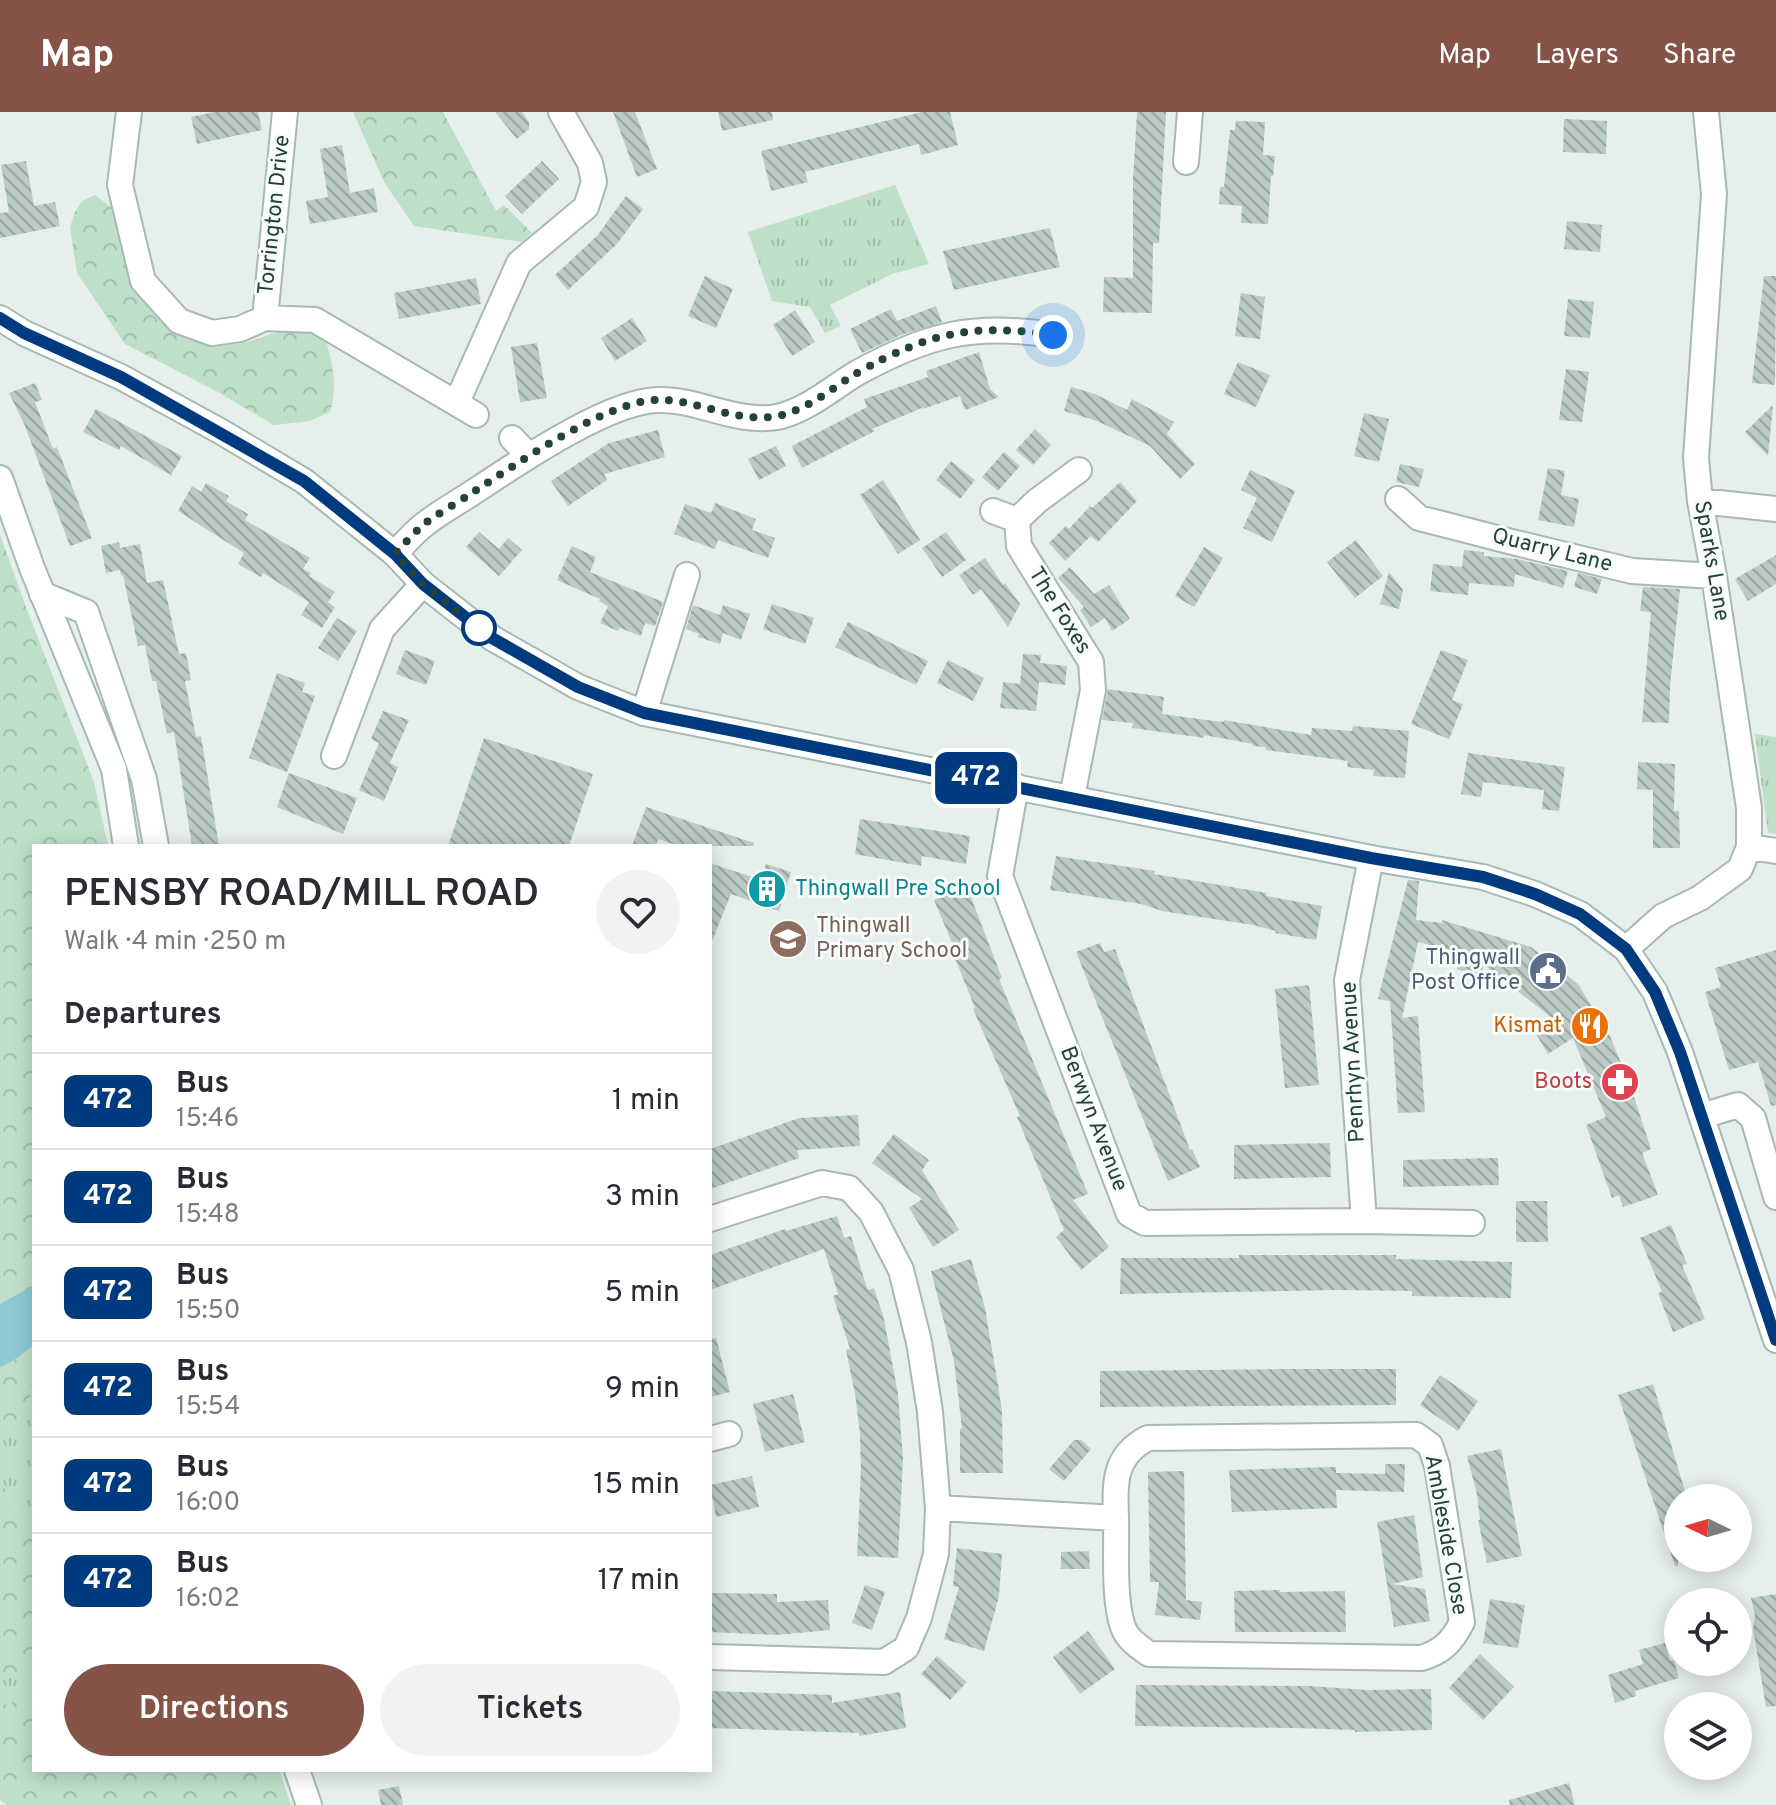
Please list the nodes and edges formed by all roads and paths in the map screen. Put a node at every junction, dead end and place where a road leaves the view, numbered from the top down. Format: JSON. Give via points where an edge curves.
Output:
{"nodes":[{"id":1,"x":129,"y":112,"type":"edge"},
{"id":2,"x":285,"y":112,"type":"edge"},
{"id":3,"x":561,"y":112,"type":"edge"},
{"id":4,"x":1190,"y":112,"type":"edge"},
{"id":5,"x":1706,"y":112,"type":"edge"},
{"id":6,"x":1186,"y":162,"type":"dead end"},
{"id":7,"x":0,"y":318,"type":"edge"},
{"id":8,"x":265,"y":318,"type":"junction"},
{"id":9,"x":1053,"y":335,"type":"dead end"},
{"id":10,"x":512,"y":438,"type":"dead end"},
{"id":11,"x":529,"y":456,"type":"junction"},
{"id":12,"x":1079,"y":470,"type":"dead end"},
{"id":13,"x":0,"y":478,"type":"edge"},
{"id":14,"x":1398,"y":499,"type":"dead end"},
{"id":15,"x":1700,"y":501,"type":"junction"},
{"id":16,"x":1776,"y":509,"type":"edge"},
{"id":17,"x":993,"y":511,"type":"dead end"},
{"id":18,"x":1017,"y":520,"type":"junction"},
{"id":19,"x":395,"y":554,"type":"junction"},
{"id":20,"x":687,"y":575,"type":"dead end"},
{"id":21,"x":1714,"y":576,"type":"junction"},
{"id":22,"x":423,"y":584,"type":"junction"},
{"id":23,"x":42,"y":594,"type":"junction"},
{"id":24,"x":644,"y":713,"type":"junction"},
{"id":25,"x":334,"y":756,"type":"dead end"},
{"id":26,"x":1016,"y":786,"type":"junction"},
{"id":27,"x":1072,"y":797,"type":"junction"},
{"id":28,"x":126,"y":844,"type":"edge"},
{"id":29,"x":156,"y":844,"type":"edge"},
{"id":30,"x":1749,"y":847,"type":"junction"},
{"id":31,"x":1776,"y":851,"type":"edge"},
{"id":32,"x":1371,"y":858,"type":"junction"},
{"id":33,"x":1626,"y":949,"type":"junction"},
{"id":34,"x":1702,"y":1116,"type":"junction"},
{"id":35,"x":1776,"y":1197,"type":"edge"},
{"id":36,"x":712,"y":1218,"type":"edge"},
{"id":37,"x":1364,"y":1221,"type":"junction"},
{"id":38,"x":1472,"y":1223,"type":"dead end"},
{"id":39,"x":1776,"y":1340,"type":"edge"},
{"id":40,"x":938,"y":1508,"type":"junction"},
{"id":41,"x":1116,"y":1518,"type":"junction"},
{"id":42,"x":712,"y":1657,"type":"edge"},
{"id":43,"x":298,"y":1772,"type":"edge"},
{"id":44,"x":309,"y":1805,"type":"edge"}],
"edges":[{"from":1,"to":8,"type":"street","name":"Torrington Drive","via":[[120,185],[143,281],[179,321],[212,333]]},
{"from":2,"to":8,"type":"street","name":"Torrington Drive"},
{"from":3,"to":8,"type":"street","name":"Torrington Drive","via":[[590,163],[594,182],[586,207],[519,263],[466,409],[315,320]]},
{"from":4,"to":6,"type":"street"},
{"from":5,"to":15,"type":"street","name":"Sparks Lane","via":[[1714,194],[1696,458]]},
{"from":7,"to":19,"type":"street","via":[[121,377],[304,481]]},
{"from":9,"to":11,"type":"street","via":[[1013,329],[939,336],[778,416],[738,415],[662,399],[639,401]]},
{"from":10,"to":11,"type":"street"},
{"from":11,"to":19,"type":"street","via":[[424,524]]},
{"from":12,"to":18,"type":"street"},
{"from":13,"to":23,"type":"street"},
{"from":14,"to":21,"type":"street","name":"Quarry Lane","via":[[1419,518],[1632,571]]},
{"from":15,"to":16,"type":"street"},
{"from":15,"to":21,"type":"street","name":"Sparks Lane"},
{"from":17,"to":18,"type":"street"},
{"from":18,"to":27,"type":"street","name":"The Foxes","via":[[1019,546],[1091,662],[1093,690]]},
{"from":19,"to":22,"type":"street"},
{"from":20,"to":24,"type":"street"},
{"from":21,"to":30,"type":"street","name":"Sparks Lane","via":[[1749,808]]},
{"from":22,"to":24,"type":"street","via":[[492,638],[578,687]]},
{"from":22,"to":25,"type":"street","via":[[382,629]]},
{"from":23,"to":28,"type":"street","via":[[114,769]]},
{"from":23,"to":29,"type":"street","via":[[86,612],[144,779]]},
{"from":24,"to":26,"type":"street"},
{"from":26,"to":27,"type":"street"},
{"from":26,"to":37,"type":"street","name":"Berwyn Avenue","via":[[1000,876],[1129,1214],[1145,1223]]},
{"from":27,"to":32,"type":"street"},
{"from":30,"to":31,"type":"street"},
{"from":30,"to":33,"type":"street","via":[[1740,869],[1663,916]]},
{"from":32,"to":33,"type":"street","via":[[1483,877],[1535,894],[1580,914]]},
{"from":32,"to":37,"type":"street","name":"Penrhyn Avenue","via":[[1347,980]]},
{"from":33,"to":34,"type":"street","via":[[1655,992]]},
{"from":34,"to":35,"type":"street","via":[[1738,1105],[1753,1118]]},
{"from":34,"to":39,"type":"street"},
{"from":36,"to":40,"type":"street","via":[[822,1183],[849,1188],[871,1212],[901,1270],[919,1342]]},
{"from":37,"to":38,"type":"street","name":"Berwyn Avenue"},
{"from":40,"to":41,"type":"street"},
{"from":40,"to":42,"type":"street","via":[[936,1554],[906,1648],[884,1662]]},
{"from":41,"to":41,"type":"street","name":"Ambleside Close","via":[[1119,1468],[1133,1446],[1148,1438],[1416,1435],[1430,1445],[1437,1466],[1462,1622],[1440,1653],[1421,1658],[1149,1654],[1123,1628]]},
{"from":43,"to":44,"type":"street"}]}
